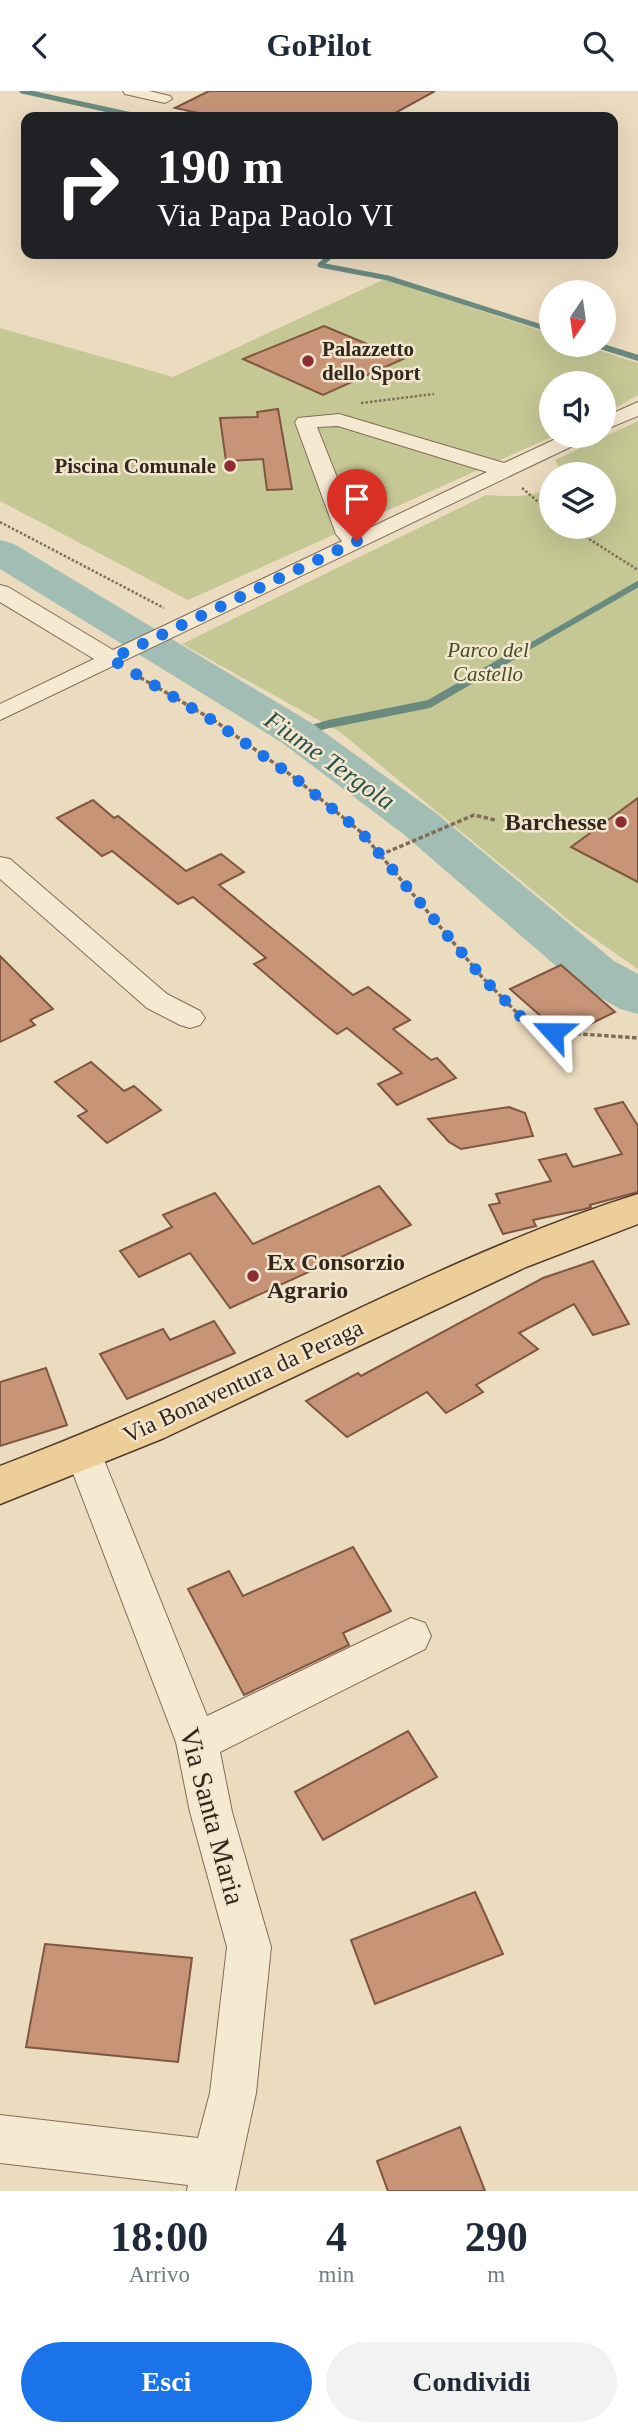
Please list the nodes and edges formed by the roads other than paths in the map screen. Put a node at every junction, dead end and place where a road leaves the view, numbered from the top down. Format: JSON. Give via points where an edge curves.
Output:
{"nodes":[{"id":1,"x":130,"y":91,"type":"edge"},
{"id":2,"x":165,"y":99,"type":"dead end"},
{"id":3,"x":638,"y":408,"type":"edge"},
{"id":4,"x":616,"y":418,"type":"edge"},
{"id":5,"x":552,"y":448,"type":"edge"},
{"id":6,"x":504,"y":470,"type":"junction"},
{"id":7,"x":357,"y":541,"type":"junction"},
{"id":8,"x":0,"y":592,"type":"edge"},
{"id":9,"x":120,"y":655,"type":"junction"},
{"id":10,"x":0,"y":713,"type":"edge"},
{"id":11,"x":0,"y":865,"type":"edge"},
{"id":12,"x":190,"y":1018,"type":"dead end"},
{"id":13,"x":638,"y":1209,"type":"edge"},
{"id":14,"x":84,"y":1455,"type":"junction"},
{"id":15,"x":0,"y":1485,"type":"edge"},
{"id":16,"x":411,"y":1636,"type":"dead end"},
{"id":17,"x":197,"y":1742,"type":"junction"},
{"id":18,"x":0,"y":2139,"type":"edge"},
{"id":19,"x":213,"y":2178,"type":"edge"}],
"edges":[{"from":1,"to":2,"type":"street"},
{"from":3,"to":4,"type":"street"},
{"from":5,"to":6,"type":"street"},
{"from":6,"to":7,"type":"street"},
{"from":6,"to":7,"type":"street","via":[[340,420],[305,422],[347,534]]},
{"from":7,"to":9,"type":"street","via":[[176,619]]},
{"from":8,"to":9,"type":"street"},
{"from":9,"to":10,"type":"street"},
{"from":11,"to":12,"type":"street","via":[[157,1001]]},
{"from":13,"to":14,"type":"main road","name":"Via Bonaventura da Peraga","via":[[494,1263]]},
{"from":14,"to":15,"type":"main road","name":"Via Bonaventura da Peraga"},
{"from":14,"to":17,"type":"street","name":"Via Santa Maria"},
{"from":16,"to":17,"type":"street"},
{"from":17,"to":19,"type":"street","name":"Via Santa Maria","via":[[211,1812],[249,1947],[233,2093]]},
{"from":18,"to":19,"type":"street"}]}
